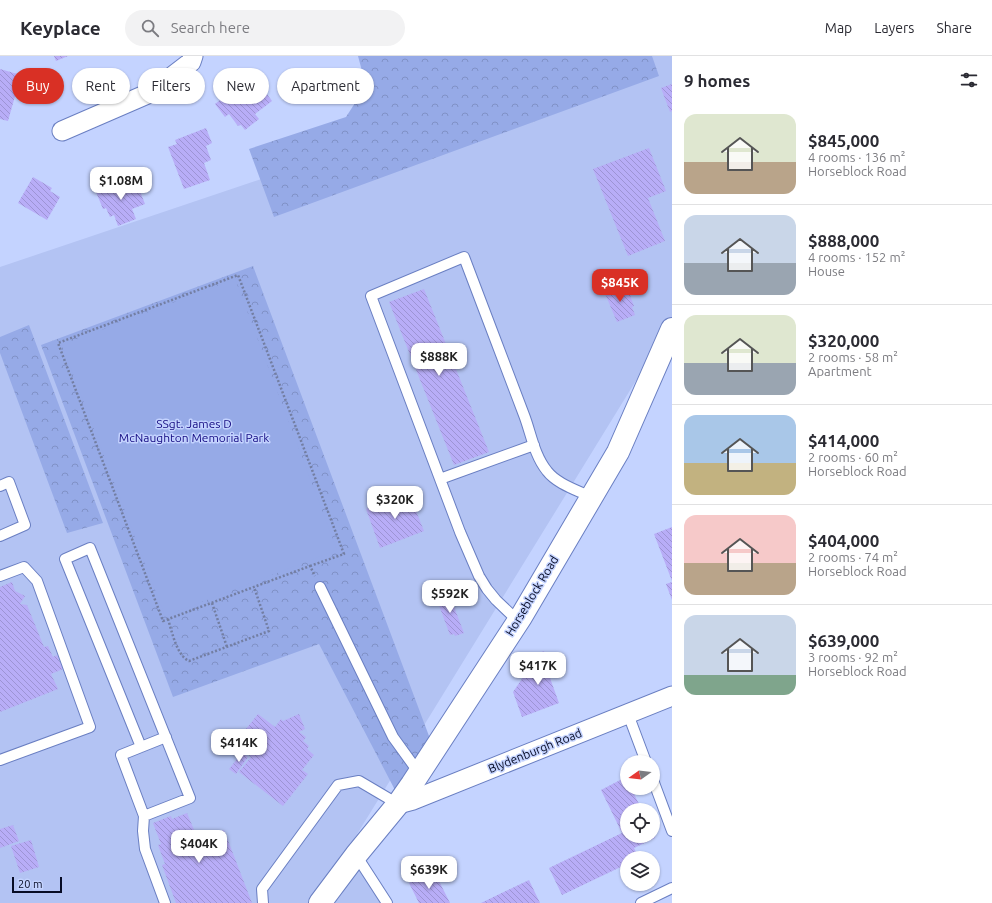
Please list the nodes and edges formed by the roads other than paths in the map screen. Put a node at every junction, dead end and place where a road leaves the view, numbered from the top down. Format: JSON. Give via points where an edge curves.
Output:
{"nodes":[{"id":1,"x":193,"y":56,"type":"edge"},
{"id":2,"x":62,"y":131,"type":"dead end"},
{"id":3,"x":672,"y":329,"type":"edge"},
{"id":4,"x":534,"y":444,"type":"junction"},
{"id":5,"x":440,"y":479,"type":"junction"},
{"id":6,"x":0,"y":486,"type":"edge"},
{"id":7,"x":591,"y":497,"type":"junction"},
{"id":8,"x":0,"y":536,"type":"edge"},
{"id":9,"x":0,"y":576,"type":"edge"},
{"id":10,"x":320,"y":587,"type":"road end"},
{"id":11,"x":518,"y":621,"type":"junction"},
{"id":12,"x":672,"y":696,"type":"edge"},
{"id":13,"x":628,"y":714,"type":"junction"},
{"id":14,"x":166,"y":737,"type":"junction"},
{"id":15,"x":141,"y":747,"type":"junction"},
{"id":16,"x":643,"y":755,"type":"edge"},
{"id":17,"x":0,"y":760,"type":"edge"},
{"id":18,"x":419,"y":773,"type":"junction"},
{"id":19,"x":659,"y":795,"type":"edge"},
{"id":20,"x":398,"y":804,"type":"junction"},
{"id":21,"x":144,"y":816,"type":"junction"},
{"id":22,"x":672,"y":830,"type":"edge"},
{"id":23,"x":356,"y":855,"type":"junction"},
{"id":24,"x":672,"y":888,"type":"edge"},
{"id":25,"x":165,"y":903,"type":"edge"},
{"id":26,"x":263,"y":903,"type":"edge"},
{"id":27,"x":320,"y":903,"type":"edge"},
{"id":28,"x":387,"y":903,"type":"edge"},
{"id":29,"x":640,"y":903,"type":"edge"}],
"edges":[{"from":1,"to":2,"type":"street","via":[[191,62],[152,92]]},
{"from":3,"to":7,"type":"street","name":"Horseblock Road","via":[[618,452]]},
{"from":4,"to":5,"type":"lane"},
{"from":4,"to":5,"type":"lane","via":[[464,257],[371,296]]},
{"from":4,"to":7,"type":"lane","via":[[540,462],[556,480]]},
{"from":5,"to":11,"type":"lane","via":[[478,576],[496,600]]},
{"from":6,"to":8,"type":"lane","via":[[9,482],[25,525]]},
{"from":7,"to":11,"type":"street","name":"Horseblock Road"},
{"from":9,"to":17,"type":"lane","via":[[24,566],[36,581],[90,727]]},
{"from":10,"to":18,"type":"lane","via":[[393,737]]},
{"from":11,"to":18,"type":"street","name":"Horseblock Road"},
{"from":12,"to":13,"type":"street","name":"Blydenburgh Road"},
{"from":13,"to":16,"type":"lane"},
{"from":13,"to":20,"type":"street","name":"Blydenburgh Road"},
{"from":14,"to":15,"type":"lane"},
{"from":14,"to":15,"type":"lane","via":[[90,548],[65,559]]},
{"from":14,"to":21,"type":"lane","via":[[190,798]]},
{"from":15,"to":21,"type":"lane","via":[[121,755]]},
{"from":18,"to":20,"type":"street","name":"Horseblock Road"},
{"from":19,"to":22,"type":"lane"},
{"from":20,"to":23,"type":"street","name":"Horseblock Road"},
{"from":20,"to":26,"type":"lane","via":[[359,781],[338,785],[262,889]]},
{"from":21,"to":25,"type":"lane","via":[[145,849]]},
{"from":23,"to":27,"type":"street","name":"Horseblock Road"},
{"from":23,"to":28,"type":"lane"},
{"from":24,"to":29,"type":"lane"}]}
